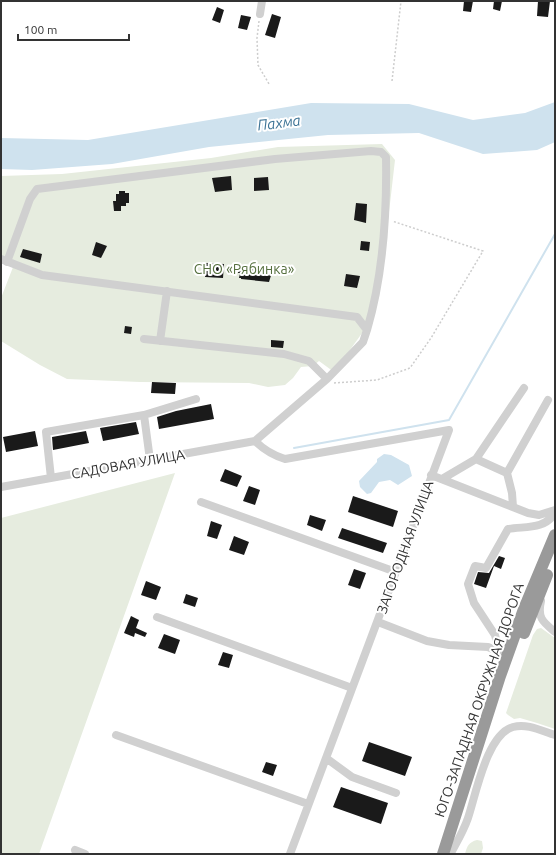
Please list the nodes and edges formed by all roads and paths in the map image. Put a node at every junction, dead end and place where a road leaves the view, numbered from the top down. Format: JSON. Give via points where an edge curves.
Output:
{"nodes":[{"id":1,"x":262,"y":1,"type":"edge"},
{"id":2,"x":400,"y":1,"type":"edge"},
{"id":3,"x":260,"y":14,"type":"joint"},
{"id":4,"x":392,"y":81,"type":"dead end"},
{"id":5,"x":269,"y":84,"type":"dead end"},
{"id":6,"x":384,"y":220,"type":"junction"},
{"id":7,"x":4,"y":261,"type":"edge"},
{"id":8,"x":167,"y":291,"type":"junction"},
{"id":9,"x":367,"y":330,"type":"junction"},
{"id":10,"x":144,"y":339,"type":"dead end"},
{"id":11,"x":160,"y":341,"type":"junction"},
{"id":12,"x":325,"y":381,"type":"junction"},
{"id":13,"x":524,"y":388,"type":"dead end"},
{"id":14,"x":196,"y":399,"type":"dead end"},
{"id":15,"x":548,"y":400,"type":"dead end"},
{"id":16,"x":144,"y":415,"type":"junction"},
{"id":17,"x":254,"y":441,"type":"junction"},
{"id":18,"x":476,"y":459,"type":"junction"},
{"id":19,"x":150,"y":460,"type":"junction"},
{"id":20,"x":507,"y":473,"type":"junction"},
{"id":21,"x":431,"y":475,"type":"junction"},
{"id":22,"x":51,"y":478,"type":"junction"},
{"id":23,"x":442,"y":479,"type":"junction"},
{"id":24,"x":1,"y":486,"type":"edge"},
{"id":25,"x":201,"y":502,"type":"dead end"},
{"id":26,"x":513,"y":507,"type":"junction"},
{"id":27,"x":555,"y":511,"type":"edge"},
{"id":28,"x":555,"y":535,"type":"edge"},
{"id":29,"x":555,"y":555,"type":"edge"},
{"id":30,"x":396,"y":572,"type":"junction"},
{"id":31,"x":546,"y":578,"type":"junction"},
{"id":32,"x":157,"y":617,"type":"dead end"},
{"id":33,"x":378,"y":622,"type":"junction"},
{"id":34,"x":555,"y":632,"type":"edge"},
{"id":35,"x":501,"y":658,"type":"junction"},
{"id":36,"x":500,"y":676,"type":"junction"},
{"id":37,"x":352,"y":688,"type":"junction"},
{"id":38,"x":116,"y":735,"type":"dead end"},
{"id":39,"x":555,"y":735,"type":"edge"},
{"id":40,"x":326,"y":758,"type":"junction"},
{"id":41,"x":396,"y":793,"type":"dead end"},
{"id":42,"x":308,"y":804,"type":"junction"},
{"id":43,"x":75,"y":850,"type":"dead end"},
{"id":44,"x":449,"y":853,"type":"edge"},
{"id":45,"x":85,"y":854,"type":"edge"},
{"id":46,"x":290,"y":854,"type":"edge"}],
"edges":[{"from":1,"to":3,"type":"street"},
{"from":2,"to":4,"type":"path"},
{"from":3,"to":5,"type":"path","via":[[257,38],[258,65]]},
{"from":6,"to":7,"type":"street","via":[[387,191],[386,158],[380,152],[371,150],[275,159],[37,189],[30,199]]},
{"from":6,"to":9,"type":"street","via":[[380,270]]},
{"from":6,"to":12,"type":"path","via":[[483,251],[410,368],[377,380]]},
{"from":7,"to":8,"type":"street","via":[[42,275]]},
{"from":8,"to":9,"type":"street","via":[[357,317]]},
{"from":8,"to":11,"type":"street"},
{"from":9,"to":12,"type":"street","via":[[363,342]]},
{"from":10,"to":11,"type":"street"},
{"from":11,"to":12,"type":"street","via":[[284,354],[309,361]]},
{"from":12,"to":17,"type":"street"},
{"from":13,"to":18,"type":"street"},
{"from":14,"to":16,"type":"street"},
{"from":15,"to":20,"type":"street"},
{"from":16,"to":19,"type":"street"},
{"from":16,"to":22,"type":"street","via":[[46,432]]},
{"from":17,"to":19,"type":"street","name":"САДОВАЯ УЛИЦА"},
{"from":17,"to":21,"type":"street","name":"ЗАГОРОДНАЯ УЛИЦА","via":[[265,451],[285,459],[449,430]]},
{"from":18,"to":20,"type":"street"},
{"from":18,"to":23,"type":"street"},
{"from":19,"to":22,"type":"street","name":"САДОВАЯ УЛИЦА"},
{"from":20,"to":26,"type":"street"},
{"from":21,"to":23,"type":"street"},
{"from":21,"to":30,"type":"street","name":"ЗАГОРОДНАЯ УЛИЦА"},
{"from":22,"to":24,"type":"street","name":"САДОВАЯ УЛИЦА"},
{"from":23,"to":26,"type":"street"},
{"from":25,"to":30,"type":"street"},
{"from":26,"to":27,"type":"street","via":[[539,515]]},
{"from":27,"to":35,"type":"street","via":[[545,523],[508,528],[486,568],[475,566],[468,584],[474,603],[495,635]]},
{"from":28,"to":36,"type":"highway","name":"ЮГО-ЗАПАДНАЯ ОКРУЖНАЯ ДОРОГА"},
{"from":29,"to":31,"type":"highway","name":"ЮГО-ЗАПАДНАЯ ОКРУЖНАЯ ДОРОГА"},
{"from":30,"to":33,"type":"street","name":"ЗАГОРОДНАЯ УЛИЦА"},
{"from":31,"to":34,"type":"street","via":[[539,613]]},
{"from":31,"to":44,"type":"highway","name":"ЮГО-ЗАПАДНАЯ ОКРУЖНАЯ ДОРОГА","via":[[506,683]]},
{"from":32,"to":37,"type":"street"},
{"from":33,"to":35,"type":"street","via":[[427,641],[488,647],[495,650]]},
{"from":33,"to":37,"type":"street","name":"ЗАГОРОДНАЯ УЛИЦА"},
{"from":35,"to":36,"type":"street"},
{"from":36,"to":44,"type":"highway","name":"ЮГО-ЗАПАДНАЯ ОКРУЖНАЯ ДОРОГА"},
{"from":37,"to":40,"type":"street","name":"ЗАГОРОДНАЯ УЛИЦА"},
{"from":38,"to":42,"type":"street"},
{"from":39,"to":44,"type":"street","via":[[520,726],[507,729],[499,735],[490,750],[464,829]]},
{"from":40,"to":41,"type":"street","via":[[352,777]]},
{"from":40,"to":42,"type":"street","name":"ЗАГОРОДНАЯ УЛИЦА"},
{"from":42,"to":46,"type":"street","name":"ЗАГОРОДНАЯ УЛИЦА"},
{"from":43,"to":45,"type":"street"}]}
